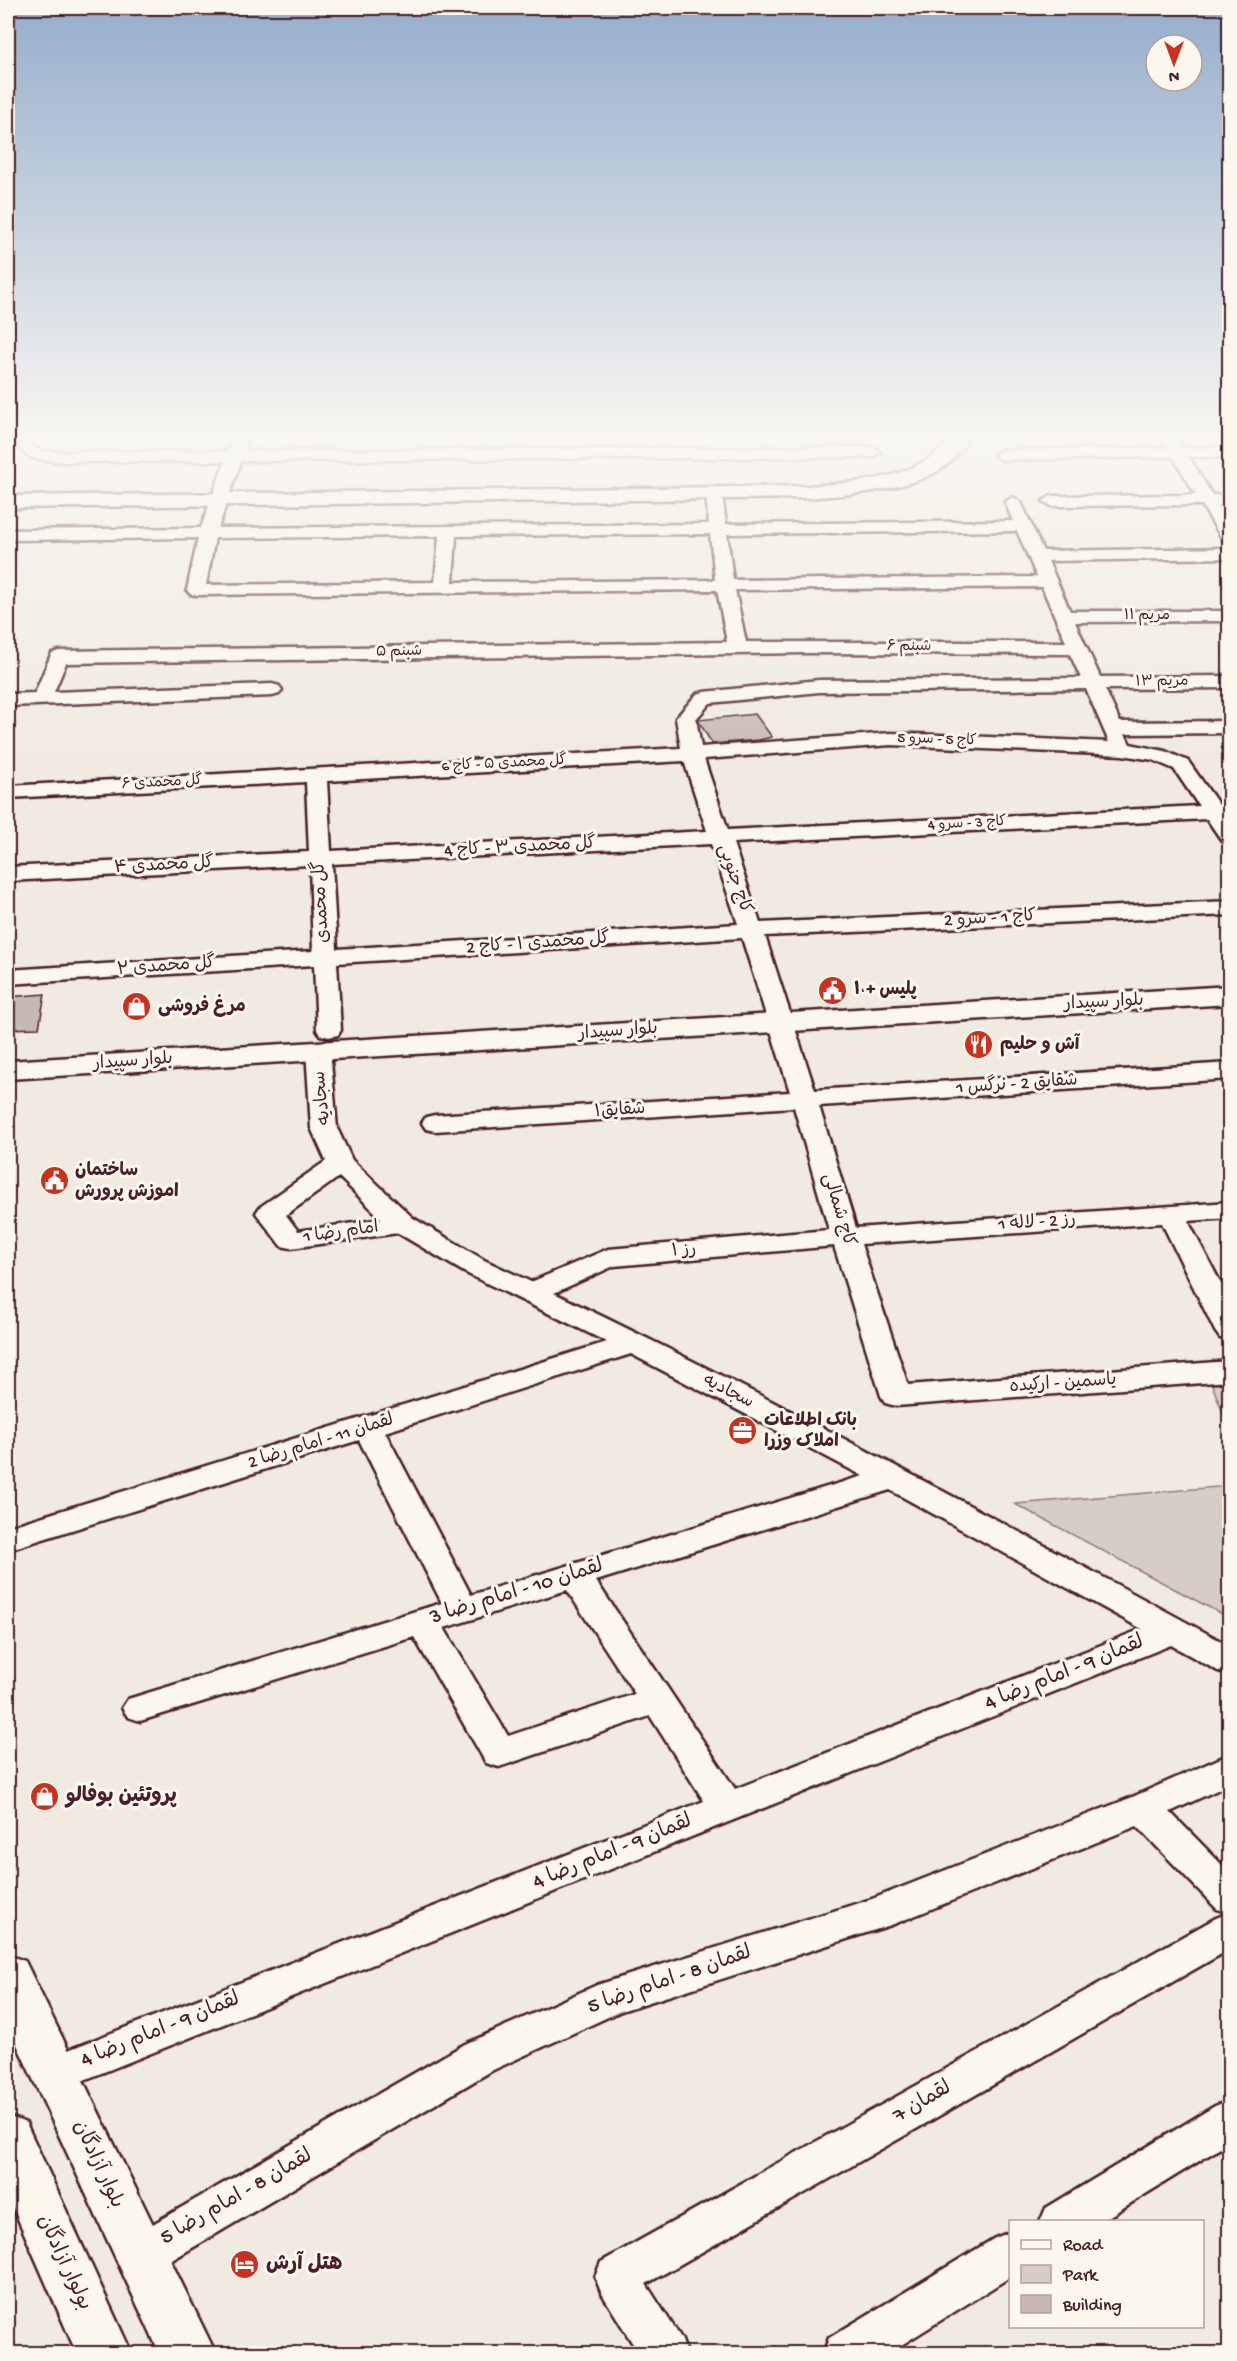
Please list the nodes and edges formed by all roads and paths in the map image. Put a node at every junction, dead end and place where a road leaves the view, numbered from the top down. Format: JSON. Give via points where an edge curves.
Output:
{"nodes":[{"id":1,"x":205,"y":547,"type":"edge"},
{"id":2,"x":447,"y":547,"type":"edge"},
{"id":3,"x":721,"y":547,"type":"edge"},
{"id":4,"x":1033,"y":547,"type":"edge"},
{"id":5,"x":1230,"y":553,"type":"edge"},
{"id":6,"x":1037,"y":556,"type":"junction"},
{"id":7,"x":1049,"y":582,"type":"junction"},
{"id":8,"x":725,"y":585,"type":"junction"},
{"id":9,"x":444,"y":588,"type":"junction"},
{"id":10,"x":1230,"y":616,"type":"edge"},
{"id":11,"x":1065,"y":617,"type":"junction"},
{"id":12,"x":804,"y":647,"type":"junction"},
{"id":13,"x":738,"y":648,"type":"junction"},
{"id":14,"x":1079,"y":648,"type":"junction"},
{"id":15,"x":1230,"y":682,"type":"edge"},
{"id":16,"x":1094,"y":683,"type":"junction"},
{"id":17,"x":819,"y":686,"type":"junction"},
{"id":18,"x":272,"y":690,"type":"dead end"},
{"id":19,"x":42,"y":699,"type":"junction"},
{"id":20,"x":8,"y":700,"type":"edge"},
{"id":21,"x":1230,"y":727,"type":"edge"},
{"id":22,"x":1114,"y":729,"type":"junction"},
{"id":23,"x":1122,"y":749,"type":"junction"},
{"id":24,"x":692,"y":754,"type":"junction"},
{"id":25,"x":316,"y":774,"type":"junction"},
{"id":26,"x":8,"y":792,"type":"edge"},
{"id":27,"x":1222,"y":811,"type":"edge"},
{"id":28,"x":1230,"y":836,"type":"edge"},
{"id":29,"x":720,"y":837,"type":"junction"},
{"id":30,"x":320,"y":858,"type":"junction"},
{"id":31,"x":8,"y":874,"type":"edge"},
{"id":32,"x":1230,"y":908,"type":"edge"},
{"id":33,"x":751,"y":930,"type":"junction"},
{"id":34,"x":325,"y":957,"type":"junction"},
{"id":35,"x":8,"y":977,"type":"edge"},
{"id":36,"x":1230,"y":978,"type":"edge"},
{"id":37,"x":1230,"y":995,"type":"edge"},
{"id":38,"x":779,"y":1013,"type":"junction"},
{"id":39,"x":324,"y":1040,"type":"junction"},
{"id":40,"x":8,"y":1052,"type":"edge"},
{"id":41,"x":8,"y":1070,"type":"edge"},
{"id":42,"x":1230,"y":1071,"type":"edge"},
{"id":43,"x":805,"y":1099,"type":"junction"},
{"id":44,"x":435,"y":1123,"type":"dead end"},
{"id":45,"x":340,"y":1163,"type":"junction"},
{"id":46,"x":1230,"y":1210,"type":"edge"},
{"id":47,"x":1170,"y":1214,"type":"junction"},
{"id":48,"x":403,"y":1224,"type":"junction"},
{"id":49,"x":845,"y":1236,"type":"junction"},
{"id":50,"x":531,"y":1293,"type":"junction"},
{"id":51,"x":1230,"y":1331,"type":"edge"},
{"id":52,"x":634,"y":1343,"type":"junction"},
{"id":53,"x":1230,"y":1371,"type":"edge"},
{"id":54,"x":896,"y":1396,"type":"joint"},
{"id":55,"x":368,"y":1428,"type":"junction"},
{"id":56,"x":893,"y":1478,"type":"junction"},
{"id":57,"x":8,"y":1539,"type":"edge"},
{"id":58,"x":575,"y":1575,"type":"junction"},
{"id":59,"x":462,"y":1610,"type":"junction"},
{"id":60,"x":423,"y":1622,"type":"junction"},
{"id":61,"x":1173,"y":1631,"type":"junction"},
{"id":62,"x":1230,"y":1662,"type":"edge"},
{"id":63,"x":658,"y":1700,"type":"junction"},
{"id":64,"x":140,"y":1708,"type":"dead end"},
{"id":65,"x":1230,"y":1768,"type":"edge"},
{"id":66,"x":728,"y":1807,"type":"junction"},
{"id":67,"x":1143,"y":1808,"type":"junction"},
{"id":68,"x":1230,"y":1898,"type":"edge"},
{"id":69,"x":1230,"y":1929,"type":"edge"},
{"id":70,"x":8,"y":1975,"type":"edge"},
{"id":71,"x":54,"y":2074,"type":"junction"},
{"id":72,"x":1230,"y":2119,"type":"edge"},
{"id":73,"x":8,"y":2139,"type":"edge"},
{"id":74,"x":19,"y":2192,"type":"edge"},
{"id":75,"x":1064,"y":2220,"type":"edge"},
{"id":76,"x":140,"y":2254,"type":"junction"},
{"id":77,"x":1009,"y":2254,"type":"edge"},
{"id":78,"x":105,"y":2354,"type":"edge"},
{"id":79,"x":189,"y":2354,"type":"edge"},
{"id":80,"x":665,"y":2354,"type":"edge"},
{"id":81,"x":845,"y":2354,"type":"edge"}],
"edges":[{"from":1,"to":9,"type":"street","via":[[196,590]]},
{"from":2,"to":9,"type":"street"},
{"from":3,"to":8,"type":"street"},
{"from":4,"to":6,"type":"street"},
{"from":5,"to":6,"type":"street"},
{"from":6,"to":7,"type":"street"},
{"from":7,"to":8,"type":"street"},
{"from":7,"to":11,"type":"street"},
{"from":8,"to":9,"type":"street"},
{"from":8,"to":13,"type":"street"},
{"from":10,"to":11,"type":"street","name":"مریم ۱۱"},
{"from":11,"to":14,"type":"street"},
{"from":12,"to":13,"type":"street","name":"شبنم ۶"},
{"from":12,"to":14,"type":"street","name":"شبنم ۶"},
{"from":12,"to":17,"type":"street"},
{"from":13,"to":19,"type":"street","name":"شبنم ۵","via":[[59,657]]},
{"from":14,"to":16,"type":"street"},
{"from":15,"to":16,"type":"street","name":"مریم ۱۳"},
{"from":16,"to":17,"type":"street","name":"مریم ۱۳"},
{"from":16,"to":22,"type":"street"},
{"from":17,"to":24,"type":"street","name":"کاج جنوبی","via":[[704,698],[686,718]]},
{"from":18,"to":19,"type":"street"},
{"from":19,"to":20,"type":"street"},
{"from":21,"to":22,"type":"street"},
{"from":22,"to":23,"type":"street"},
{"from":23,"to":24,"type":"street","name":"کاج 5 - سرو 5","via":[[891,739]]},
{"from":23,"to":27,"type":"street","name":"کاج 5 - سرو 5","via":[[1158,755],[1181,765]]},
{"from":24,"to":25,"type":"street","name":"گل محمدی ۵ - کاج 6"},
{"from":24,"to":29,"type":"street","name":"کاج جنوبی"},
{"from":25,"to":26,"type":"street","name":"گل محمدی ۶"},
{"from":25,"to":30,"type":"street","name":"گل محمدی"},
{"from":27,"to":28,"type":"street"},
{"from":27,"to":29,"type":"street","name":"کاج 3 - سرو 4"},
{"from":29,"to":30,"type":"street","name":"گل محمدی ۳ - کاج 4"},
{"from":29,"to":33,"type":"street","name":"کاج جنوبی"},
{"from":30,"to":31,"type":"street","name":"گل محمدی ۴"},
{"from":30,"to":34,"type":"street","name":"گل محمدی"},
{"from":32,"to":33,"type":"street","name":"کاج 1 - سرو 2"},
{"from":33,"to":34,"type":"street","name":"گل محمدی ۱ - کاج 2"},
{"from":33,"to":38,"type":"street","name":"کاج جنوبی"},
{"from":34,"to":35,"type":"street","name":"گل محمدی ۲"},
{"from":34,"to":39,"type":"street","name":"گل محمدی"},
{"from":36,"to":38,"type":"street","name":"بلوار سپیدار"},
{"from":37,"to":38,"type":"street","name":"بلوار سپیدار"},
{"from":38,"to":39,"type":"street","name":"بلوار سپیدار"},
{"from":38,"to":43,"type":"street","name":"کاج شمالی"},
{"from":39,"to":40,"type":"street","name":"بلوار سپیدار"},
{"from":39,"to":41,"type":"street","name":"بلوار سپیدار"},
{"from":39,"to":45,"type":"street","name":"سجادیه","via":[[324,1128]]},
{"from":42,"to":43,"type":"street","name":"شقایق 2 - نرگس 1"},
{"from":43,"to":44,"type":"street","name":"شقایق۱"},
{"from":43,"to":49,"type":"street","name":"کاج شمالی"},
{"from":45,"to":48,"type":"street","name":"سجادیه"},
{"from":45,"to":48,"type":"street","name":"امام رضا 1","via":[[270,1213],[291,1240]]},
{"from":46,"to":47,"type":"street","name":"رز 2 - لاله 1"},
{"from":47,"to":49,"type":"street","name":"رز 2 - لاله 1"},
{"from":47,"to":51,"type":"street"},
{"from":48,"to":50,"type":"street","name":"سجادیه","via":[[474,1266]]},
{"from":49,"to":50,"type":"street","name":"رز ۱","via":[[608,1258]]},
{"from":49,"to":54,"type":"street","name":"کاج شمالی"},
{"from":50,"to":52,"type":"street","name":"سجادیه"},
{"from":52,"to":55,"type":"street","name":"لقمان 11 - امام رضا 2"},
{"from":52,"to":56,"type":"street","name":"سجادیه"},
{"from":53,"to":54,"type":"street","name":"یاسمین - ارکیده"},
{"from":55,"to":57,"type":"street","name":"لقمان 11 - امام رضا 2"},
{"from":55,"to":59,"type":"street"},
{"from":56,"to":58,"type":"street","name":"لقمان 10 - امام رضا 3"},
{"from":56,"to":61,"type":"street","name":"سجادیه"},
{"from":58,"to":59,"type":"street","name":"لقمان 10 - امام رضا 3"},
{"from":58,"to":63,"type":"street"},
{"from":59,"to":60,"type":"street","name":"لقمان 10 - امام رضا 3"},
{"from":60,"to":63,"type":"street","via":[[499,1754]]},
{"from":60,"to":64,"type":"street","name":"لقمان 10 - امام رضا 3"},
{"from":61,"to":62,"type":"street","name":"سجادیه"},
{"from":61,"to":66,"type":"street","name":"لقمان 9 - امام رضا 4"},
{"from":63,"to":66,"type":"street"},
{"from":65,"to":67,"type":"street","name":"لقمان 8 - امام رضا 5"},
{"from":66,"to":71,"type":"street","name":"لقمان 9 - امام رضا 4"},
{"from":67,"to":68,"type":"street"},
{"from":67,"to":76,"type":"street","name":"لقمان 8 - امام رضا 5","via":[[880,1914],[611,1997],[479,2057]]},
{"from":69,"to":80,"type":"street","name":"لقمان 7","via":[[617,2277]]},
{"from":70,"to":71,"type":"street","name":"بلوار آزادگان"},
{"from":71,"to":76,"type":"street","name":"بلوار آزادگان"},
{"from":72,"to":75,"type":"street"},
{"from":73,"to":74,"type":"street","name":"بولوار آزادگان"},
{"from":74,"to":78,"type":"street","name":"بولوار آزادگان"},
{"from":76,"to":79,"type":"street","name":"بلوار آزادگان"},
{"from":77,"to":81,"type":"street"}]}
